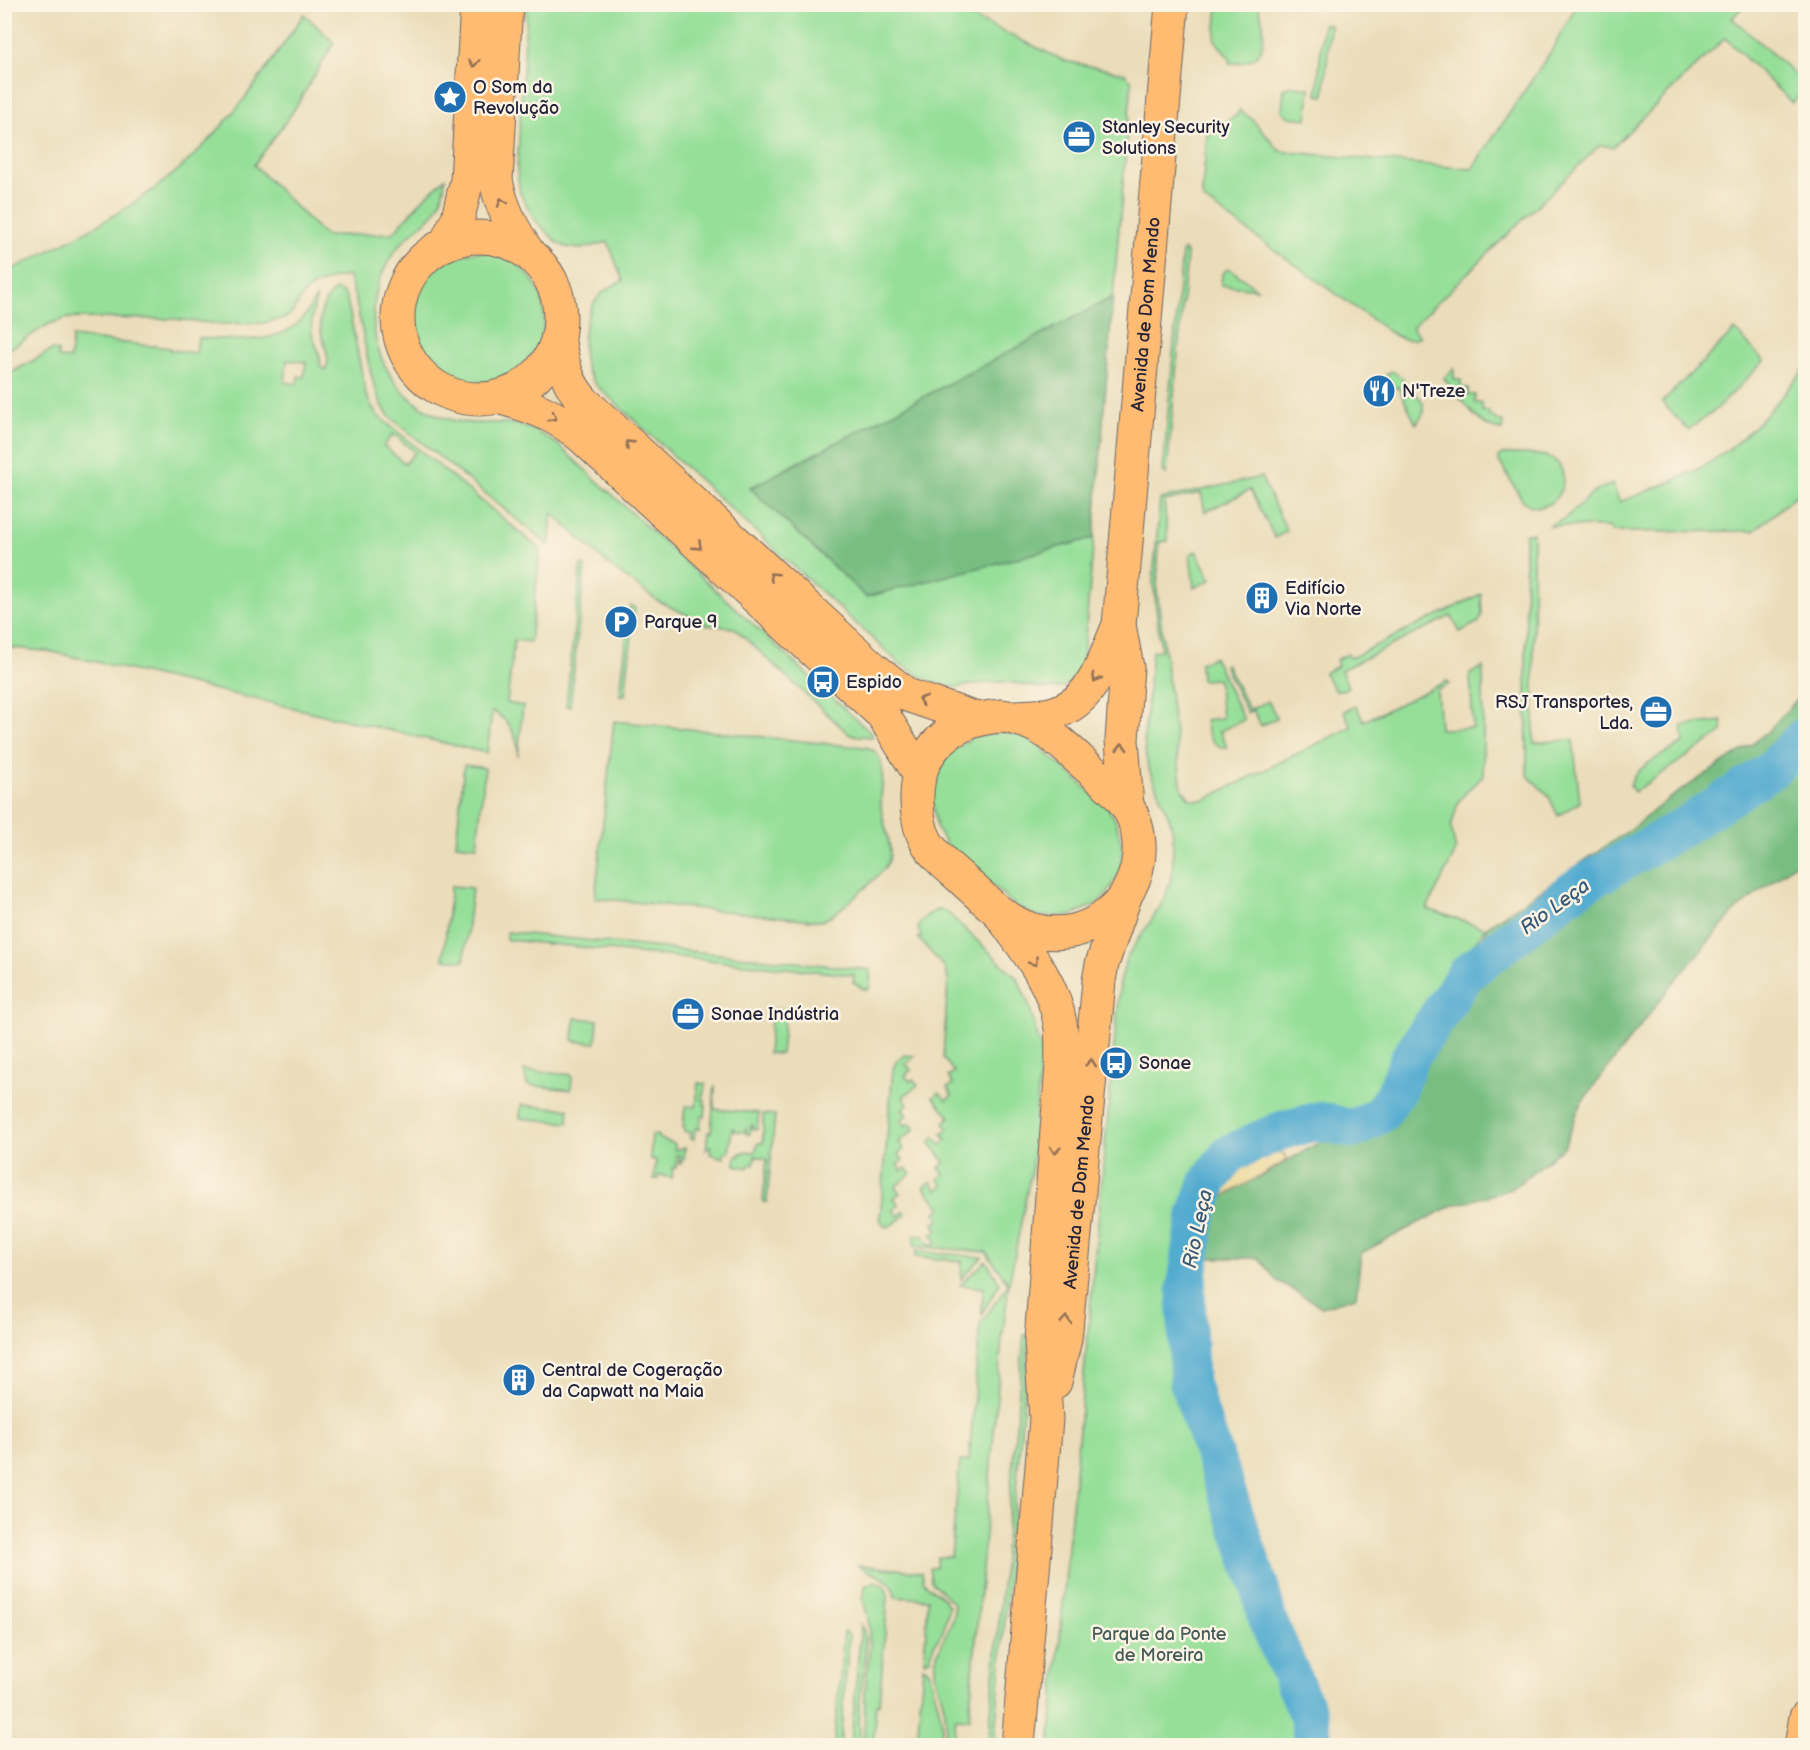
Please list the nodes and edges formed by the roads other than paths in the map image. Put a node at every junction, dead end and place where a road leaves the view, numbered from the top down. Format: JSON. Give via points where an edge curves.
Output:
{"nodes":[{"id":1,"x":477,"y":4,"type":"edge"},
{"id":2,"x":506,"y":4,"type":"edge"},
{"id":3,"x":1172,"y":4,"type":"edge"},
{"id":4,"x":446,"y":243,"type":"junction"},
{"id":5,"x":529,"y":254,"type":"junction"},
{"id":6,"x":558,"y":337,"type":"junction"},
{"id":7,"x":498,"y":397,"type":"junction"},
{"id":8,"x":1119,"y":625,"type":"junction"},
{"id":9,"x":1014,"y":718,"type":"junction"},
{"id":10,"x":977,"y":719,"type":"junction"},
{"id":11,"x":919,"y":773,"type":"junction"},
{"id":12,"x":1127,"y":806,"type":"junction"},
{"id":13,"x":1126,"y":895,"type":"junction"},
{"id":14,"x":1000,"y":914,"type":"junction"},
{"id":15,"x":1046,"y":1419,"type":"junction"},
{"id":16,"x":1806,"y":1717,"type":"edge"},
{"id":17,"x":1018,"y":1746,"type":"edge"},
{"id":18,"x":1801,"y":1746,"type":"edge"}],
"edges":[{"from":1,"to":4,"type":"main road","one_way":true,"via":[[467,180],[459,218]]},
{"from":5,"to":2,"type":"main road","one_way":true,"via":[[512,229],[496,180]]},
{"from":3,"to":8,"type":"main road","name":"Avenida de Dom Mendo"},
{"from":4,"to":5,"type":"main road","via":[[489,237]]},
{"from":4,"to":7,"type":"main road","via":[[426,256],[405,285],[399,308],[402,343],[413,365],[440,389],[462,397]]},
{"from":5,"to":6,"type":"main road","via":[[544,268],[555,287],[561,312]]},
{"from":6,"to":7,"type":"main road","via":[[537,376]]},
{"from":10,"to":6,"type":"main road","one_way":true,"via":[[907,695],[873,668],[583,401],[565,373]]},
{"from":7,"to":11,"type":"main road","one_way":true,"via":[[535,408],[580,436],[883,715]]},
{"from":8,"to":9,"type":"main road","name":"Avenida de Dom Mendo","one_way":true,"via":[[1097,678],[1079,699],[1055,713]]},
{"from":12,"to":8,"type":"main road","name":"Avenida de Dom Mendo","one_way":true,"via":[[1122,740],[1127,666]]},
{"from":9,"to":10,"type":"main road","name":"Avenida de Dom Mendo"},
{"from":9,"to":12,"type":"main road","via":[[1036,725],[1056,739]]},
{"from":10,"to":11,"type":"main road","via":[[942,738]]},
{"from":11,"to":14,"type":"main road","via":[[917,807],[925,839],[934,854]]},
{"from":12,"to":13,"type":"main road","name":"Avenida de Dom Mendo","via":[[1140,846],[1137,869]]},
{"from":13,"to":14,"type":"main road","via":[[1100,920],[1066,933],[1036,931]]},
{"from":15,"to":13,"type":"main road","name":"Avenida de Dom Mendo","one_way":true,"via":[[1065,1340],[1099,981]]},
{"from":14,"to":15,"type":"main road","name":"Avenida de Dom Mendo","one_way":true,"via":[[1053,993],[1061,1026],[1062,1065],[1041,1341]]},
{"from":15,"to":17,"type":"main road","name":"Avenida de Dom Mendo"},
{"from":16,"to":18,"type":"main road"}]}
